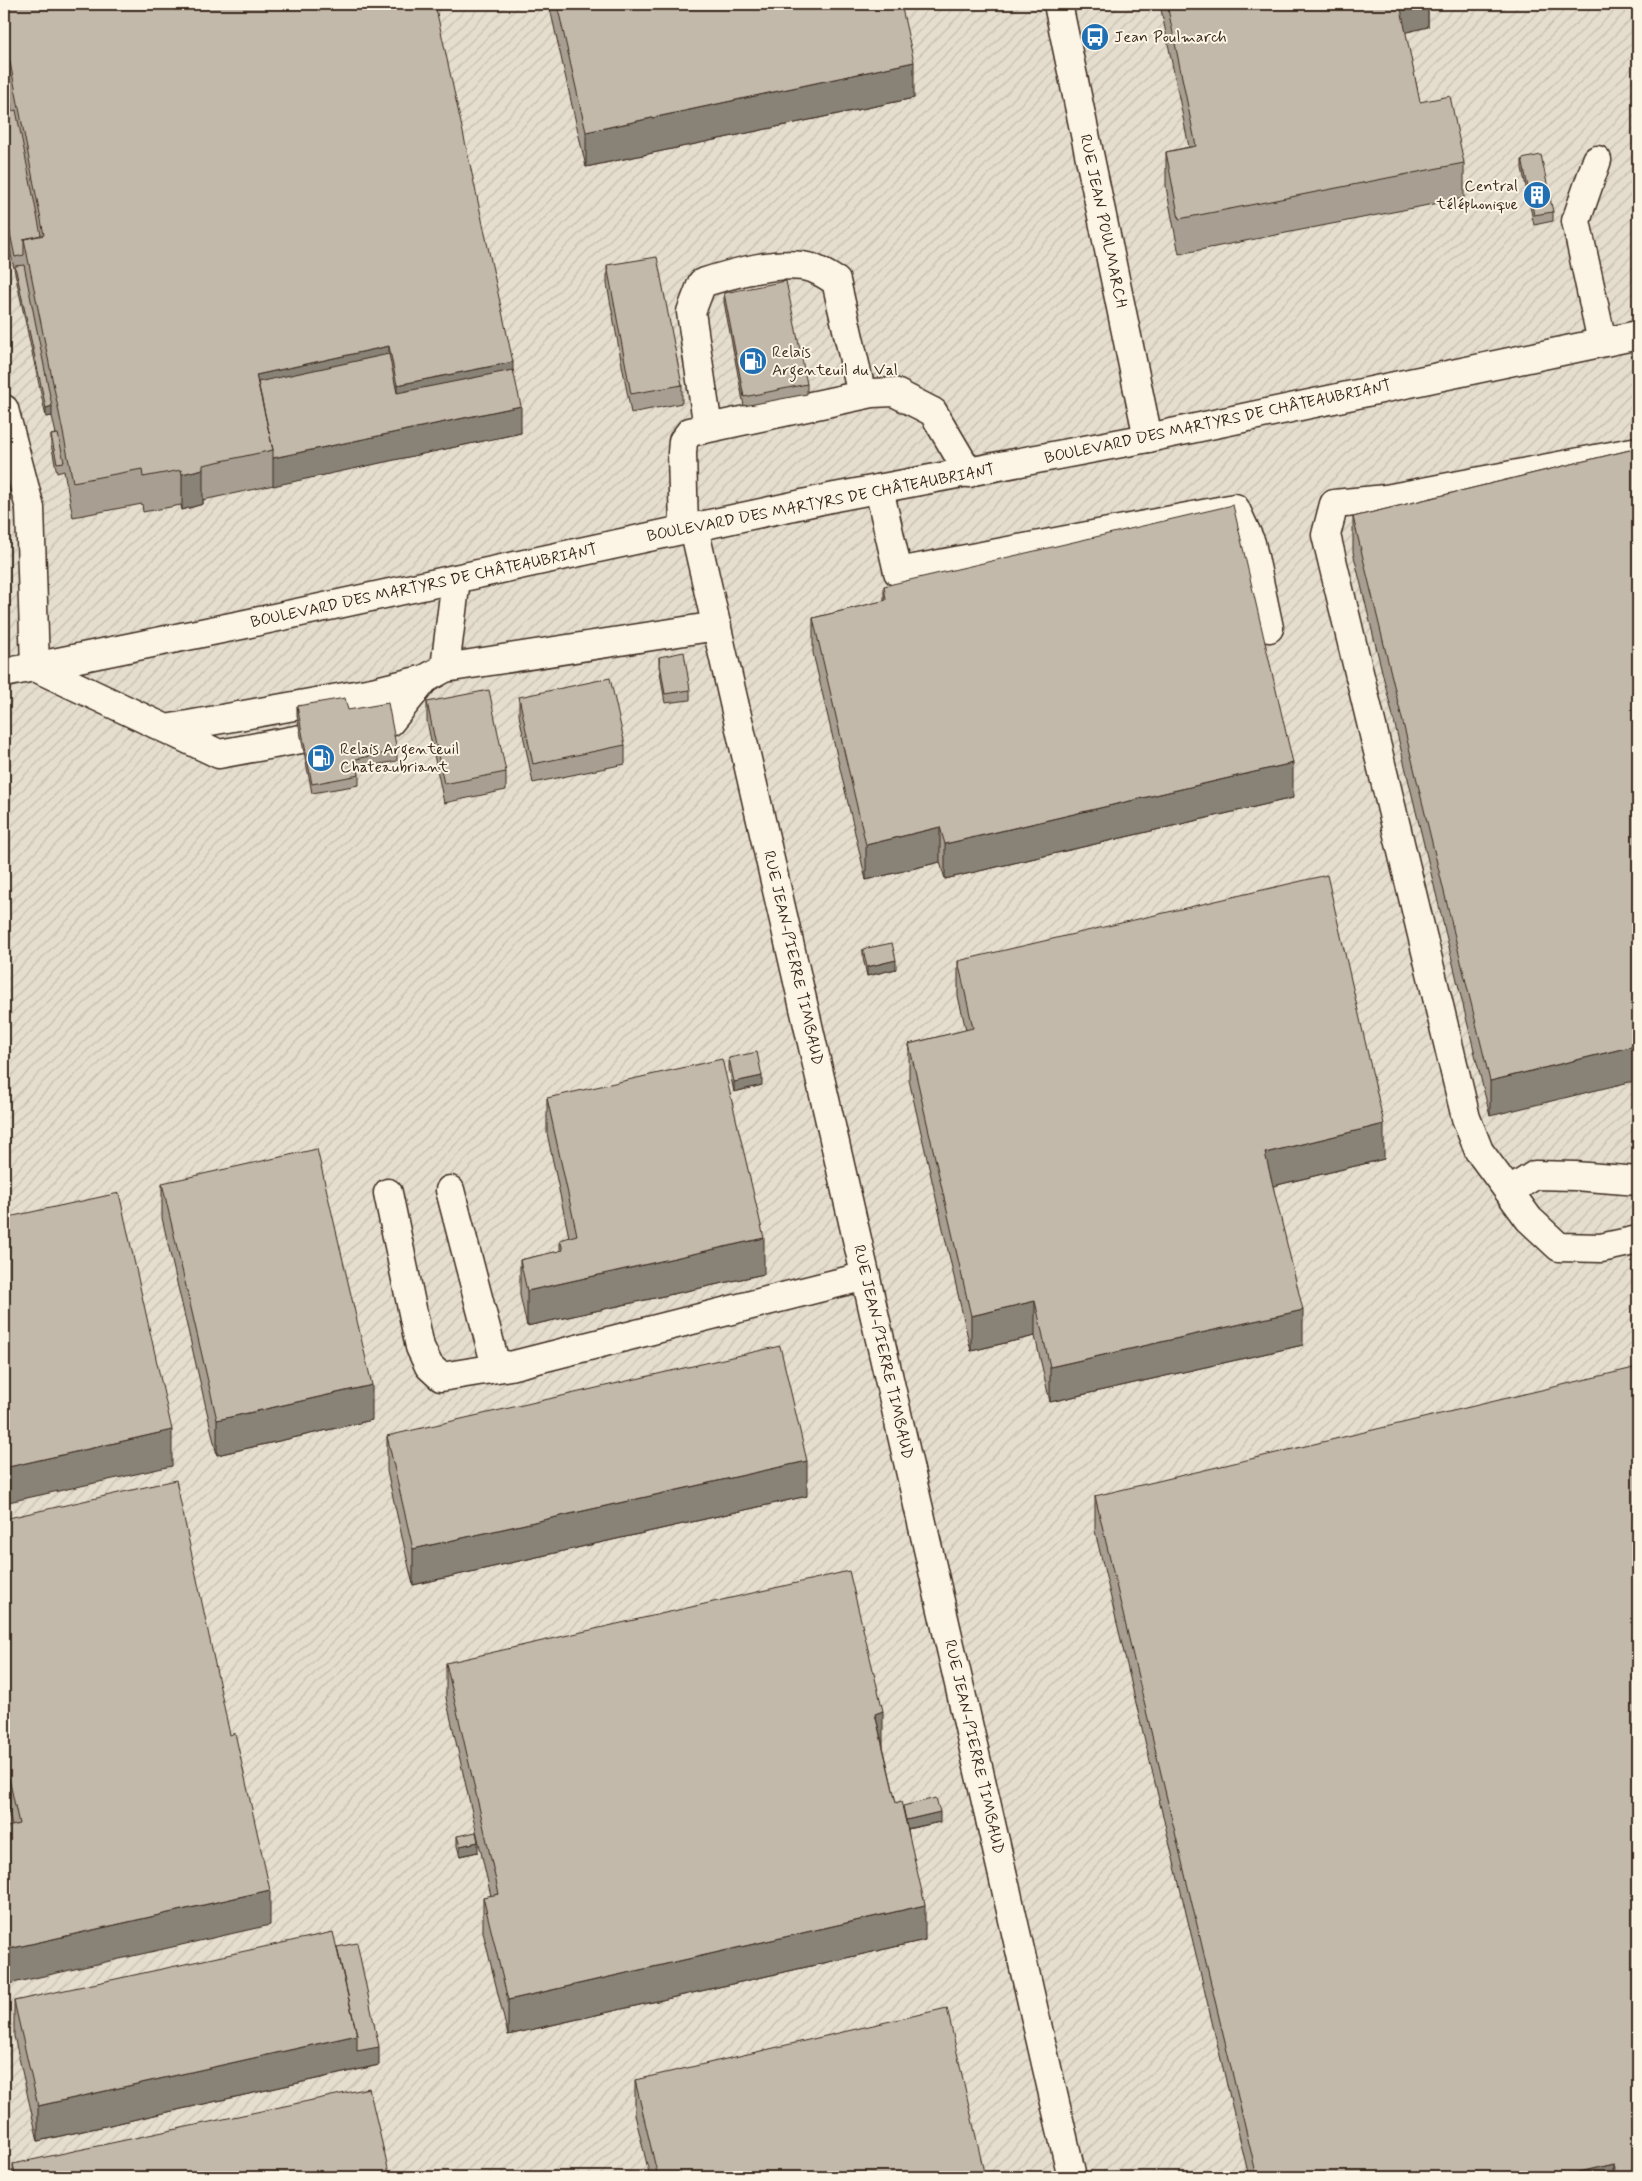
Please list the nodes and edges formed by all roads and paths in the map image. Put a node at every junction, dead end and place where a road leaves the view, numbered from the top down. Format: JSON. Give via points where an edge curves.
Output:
{"nodes":[{"id":1,"x":1058,"y":4,"type":"edge"},
{"id":2,"x":1597,"y":160,"type":"dead end"},
{"id":3,"x":1638,"y":335,"type":"edge"},
{"id":4,"x":1602,"y":342,"type":"junction"},
{"id":5,"x":862,"y":395,"type":"junction"},
{"id":6,"x":4,"y":409,"type":"edge"},
{"id":7,"x":708,"y":428,"type":"junction"},
{"id":8,"x":1148,"y":438,"type":"junction"},
{"id":9,"x":1638,"y":451,"type":"edge"},
{"id":10,"x":969,"y":472,"type":"junction"},
{"id":11,"x":879,"y":489,"type":"junction"},
{"id":12,"x":689,"y":528,"type":"junction"},
{"id":13,"x":456,"y":580,"type":"junction"},
{"id":14,"x":717,"y":626,"type":"junction"},
{"id":15,"x":1269,"y":628,"type":"dead end"},
{"id":16,"x":35,"y":667,"type":"junction"},
{"id":17,"x":4,"y":673,"type":"edge"},
{"id":18,"x":435,"y":674,"type":"junction"},
{"id":19,"x":390,"y":722,"type":"edge"},
{"id":20,"x":166,"y":729,"type":"junction"},
{"id":21,"x":301,"y":739,"type":"edge"},
{"id":22,"x":1638,"y":1182,"type":"edge"},
{"id":23,"x":450,"y":1190,"type":"dead end"},
{"id":24,"x":1510,"y":1191,"type":"junction"},
{"id":25,"x":388,"y":1193,"type":"dead end"},
{"id":26,"x":1638,"y":1240,"type":"edge"},
{"id":27,"x":866,"y":1276,"type":"junction"},
{"id":28,"x":510,"y":1366,"type":"junction"},
{"id":29,"x":1072,"y":2177,"type":"edge"}],
"edges":[{"from":1,"to":8,"type":"street","name":"RUE JEAN POULMARCH"},
{"from":2,"to":4,"type":"street","via":[[1576,221]]},
{"from":3,"to":4,"type":"street","name":"BOULEVARD DES MARTYRS DE CHÂTEAUBRIANT"},
{"from":4,"to":8,"type":"street","name":"BOULEVARD DES MARTYRS DE CHÂTEAUBRIANT"},
{"from":5,"to":7,"type":"street","name":"RUE JEAN-PIERRE TIMBAUD"},
{"from":5,"to":7,"type":"street","via":[[836,281],[812,268],[775,266],[731,274],[702,283],[691,312]]},
{"from":5,"to":10,"type":"street","name":"RUE JEAN-PIERRE TIMBAUD","via":[[894,392],[933,412]]},
{"from":6,"to":16,"type":"street","via":[[30,508]]},
{"from":7,"to":12,"type":"street","name":"RUE JEAN-PIERRE TIMBAUD","via":[[690,432],[682,440]]},
{"from":8,"to":10,"type":"street","name":"BOULEVARD DES MARTYRS DE CHÂTEAUBRIANT"},
{"from":9,"to":24,"type":"street","via":[[1386,499],[1334,504],[1326,535],[1466,1118],[1479,1151]]},
{"from":10,"to":11,"type":"street","name":"BOULEVARD DES MARTYRS DE CHÂTEAUBRIANT"},
{"from":11,"to":12,"type":"street","name":"BOULEVARD DES MARTYRS DE CHÂTEAUBRIANT"},
{"from":11,"to":15,"type":"street","via":[[898,572],[1234,508],[1251,543]]},
{"from":12,"to":13,"type":"street","name":"BOULEVARD DES MARTYRS DE CHÂTEAUBRIANT"},
{"from":12,"to":14,"type":"street","name":"RUE JEAN-PIERRE TIMBAUD"},
{"from":13,"to":16,"type":"street","name":"BOULEVARD DES MARTYRS DE CHÂTEAUBRIANT"},
{"from":13,"to":18,"type":"street"},
{"from":14,"to":18,"type":"street"},
{"from":14,"to":27,"type":"street","name":"RUE JEAN-PIERRE TIMBAUD"},
{"from":16,"to":17,"type":"street","name":"BOULEVARD DES MARTYRS DE CHÂTEAUBRIANT"},
{"from":16,"to":20,"type":"street"},
{"from":18,"to":19,"type":"street"},
{"from":18,"to":20,"type":"street","via":[[372,692]]},
{"from":20,"to":21,"type":"street","via":[[219,754]]},
{"from":22,"to":24,"type":"street","via":[[1535,1176]]},
{"from":23,"to":28,"type":"street","via":[[495,1363]]},
{"from":24,"to":26,"type":"street","via":[[1529,1219],[1560,1247],[1601,1248]]},
{"from":25,"to":28,"type":"street","via":[[420,1347],[428,1366],[441,1377]]},
{"from":27,"to":28,"type":"street"},
{"from":27,"to":29,"type":"street","name":"RUE JEAN-PIERRE TIMBAUD"}]}
